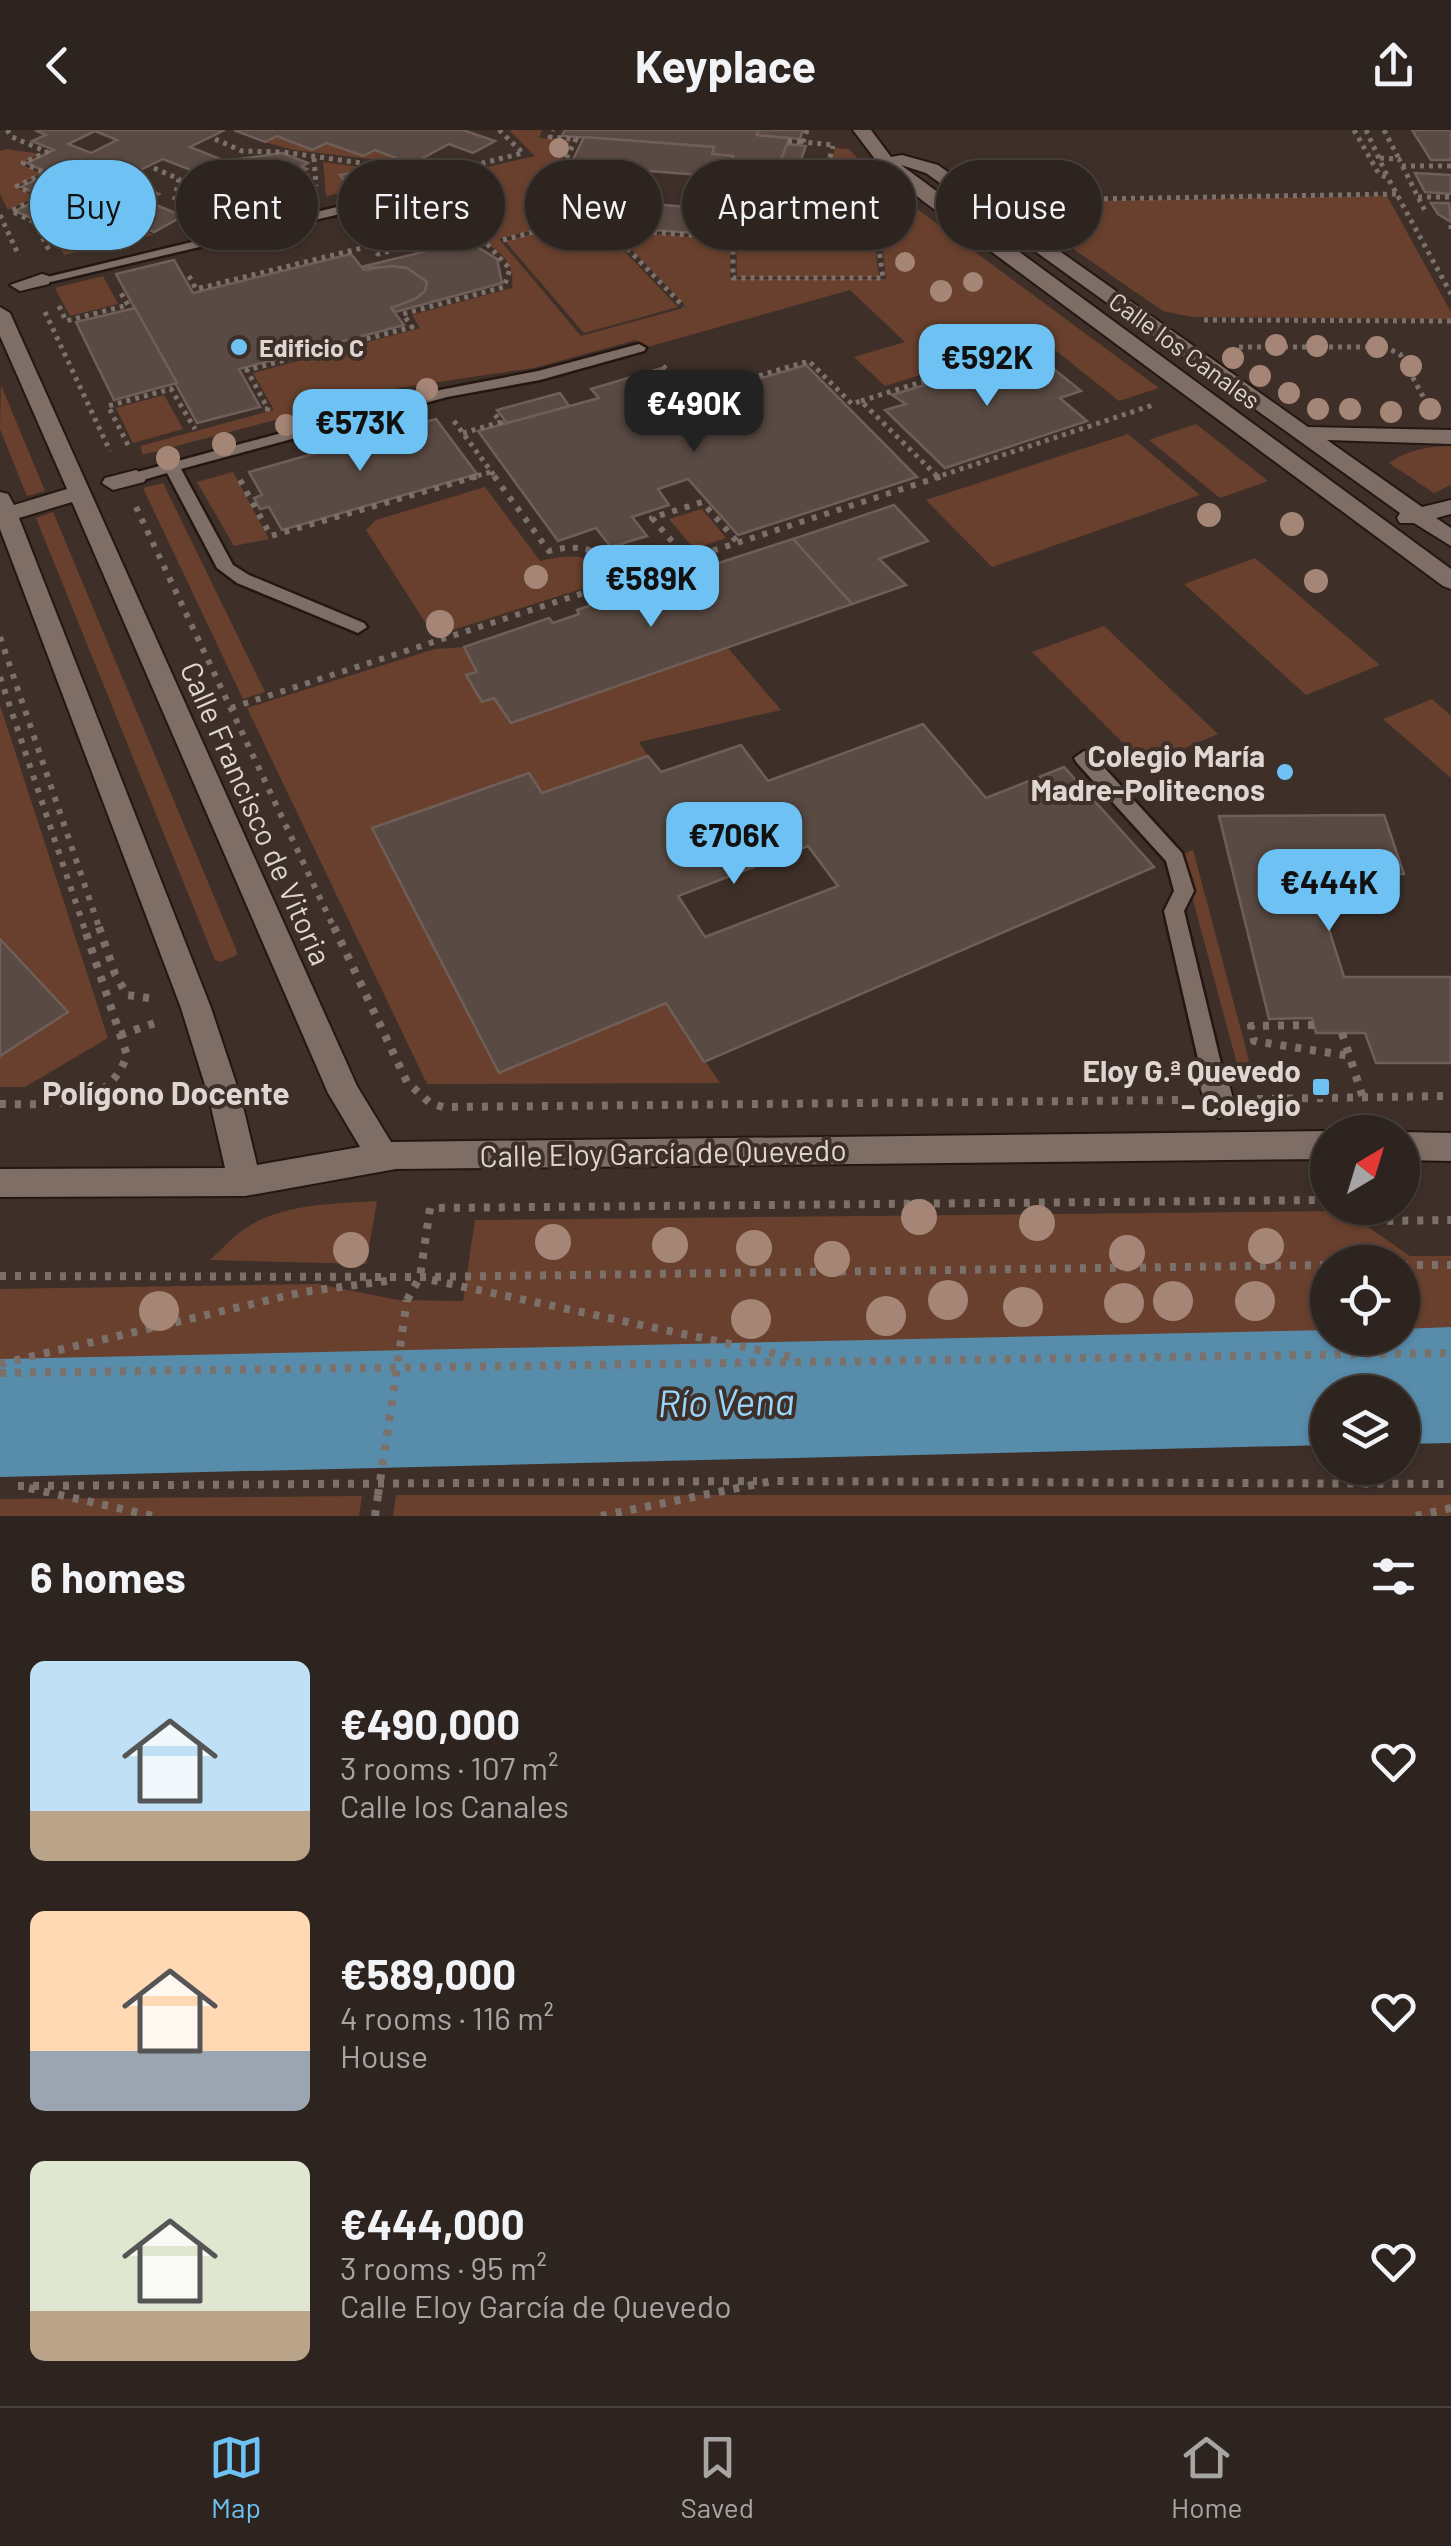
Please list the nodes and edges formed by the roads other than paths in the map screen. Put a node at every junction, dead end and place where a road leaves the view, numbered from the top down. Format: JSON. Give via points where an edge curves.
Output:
{"nodes":[{"id":1,"x":862,"y":130,"type":"edge"},
{"id":2,"x":885,"y":160,"type":"edge"},
{"id":3,"x":916,"y":163,"type":"edge"},
{"id":4,"x":916,"y":185,"type":"edge"},
{"id":5,"x":338,"y":210,"type":"edge"},
{"id":6,"x":31,"y":283,"type":"road end"},
{"id":7,"x":0,"y":313,"type":"edge"},
{"id":8,"x":1167,"y":336,"type":"junction"},
{"id":9,"x":1134,"y":347,"type":"junction"},
{"id":10,"x":640,"y":348,"type":"dead end"},
{"id":11,"x":1301,"y":433,"type":"junction"},
{"id":12,"x":1415,"y":437,"type":"junction"},
{"id":13,"x":1451,"y":438,"type":"edge"},
{"id":14,"x":1346,"y":465,"type":"junction"},
{"id":15,"x":172,"y":467,"type":"junction"},
{"id":16,"x":124,"y":480,"type":"road end"},
{"id":17,"x":82,"y":492,"type":"junction"},
{"id":18,"x":1346,"y":503,"type":"junction"},
{"id":19,"x":3,"y":506,"type":"edge"},
{"id":20,"x":1451,"y":508,"type":"edge"},
{"id":21,"x":1420,"y":517,"type":"junction"},
{"id":22,"x":1451,"y":539,"type":"edge"},
{"id":23,"x":1451,"y":581,"type":"edge"},
{"id":24,"x":358,"y":627,"type":"dead end"},
{"id":25,"x":1084,"y":758,"type":"dead end"},
{"id":26,"x":1217,"y":1094,"type":"road end"},
{"id":27,"x":1310,"y":1146,"type":"edge"},
{"id":28,"x":1420,"y":1146,"type":"edge"},
{"id":29,"x":1451,"y":1147,"type":"edge"},
{"id":30,"x":382,"y":1156,"type":"junction"},
{"id":31,"x":245,"y":1182,"type":"junction"},
{"id":32,"x":0,"y":1183,"type":"edge"}],
"edges":[{"from":1,"to":2,"type":"street","name":"Calle los Canales"},
{"from":3,"to":8,"type":"street","name":"Calle los Canales"},
{"from":4,"to":9,"type":"street","name":"Calle los Canales"},
{"from":5,"to":6,"type":"lane"},
{"from":7,"to":17,"type":"street","name":"Calle Francisco de Vitoria"},
{"from":8,"to":9,"type":"street"},
{"from":8,"to":11,"type":"street","name":"Calle los Canales"},
{"from":9,"to":18,"type":"street","name":"Calle los Canales"},
{"from":10,"to":15,"type":"lane"},
{"from":11,"to":12,"type":"street"},
{"from":11,"to":14,"type":"street","name":"Calle los Canales"},
{"from":12,"to":13,"type":"street"},
{"from":12,"to":14,"type":"street","via":[[1372,449]]},
{"from":14,"to":18,"type":"street","via":[[1338,474]]},
{"from":14,"to":21,"type":"street","name":"Calle los Canales"},
{"from":15,"to":16,"type":"lane"},
{"from":15,"to":24,"type":"lane","via":[[226,568]]},
{"from":17,"to":19,"type":"street"},
{"from":17,"to":30,"type":"street","name":"Calle Francisco de Vitoria","via":[[344,1094]]},
{"from":18,"to":21,"type":"street","via":[[1388,517]]},
{"from":18,"to":23,"type":"street","name":"Calle los Canales"},
{"from":19,"to":31,"type":"street","via":[[188,988],[226,1098]]},
{"from":20,"to":21,"type":"street"},
{"from":21,"to":22,"type":"street","name":"Calle los Canales"},
{"from":25,"to":26,"type":"lane","via":[[1174,858],[1184,891],[1174,911]]},
{"from":27,"to":30,"type":"street","name":"Calle Eloy García de Quevedo"},
{"from":28,"to":29,"type":"street"},
{"from":30,"to":31,"type":"street","name":"Calle Eloy García de Quevedo"},
{"from":31,"to":32,"type":"street","name":"Calle Eloy García de Quevedo"}]}
